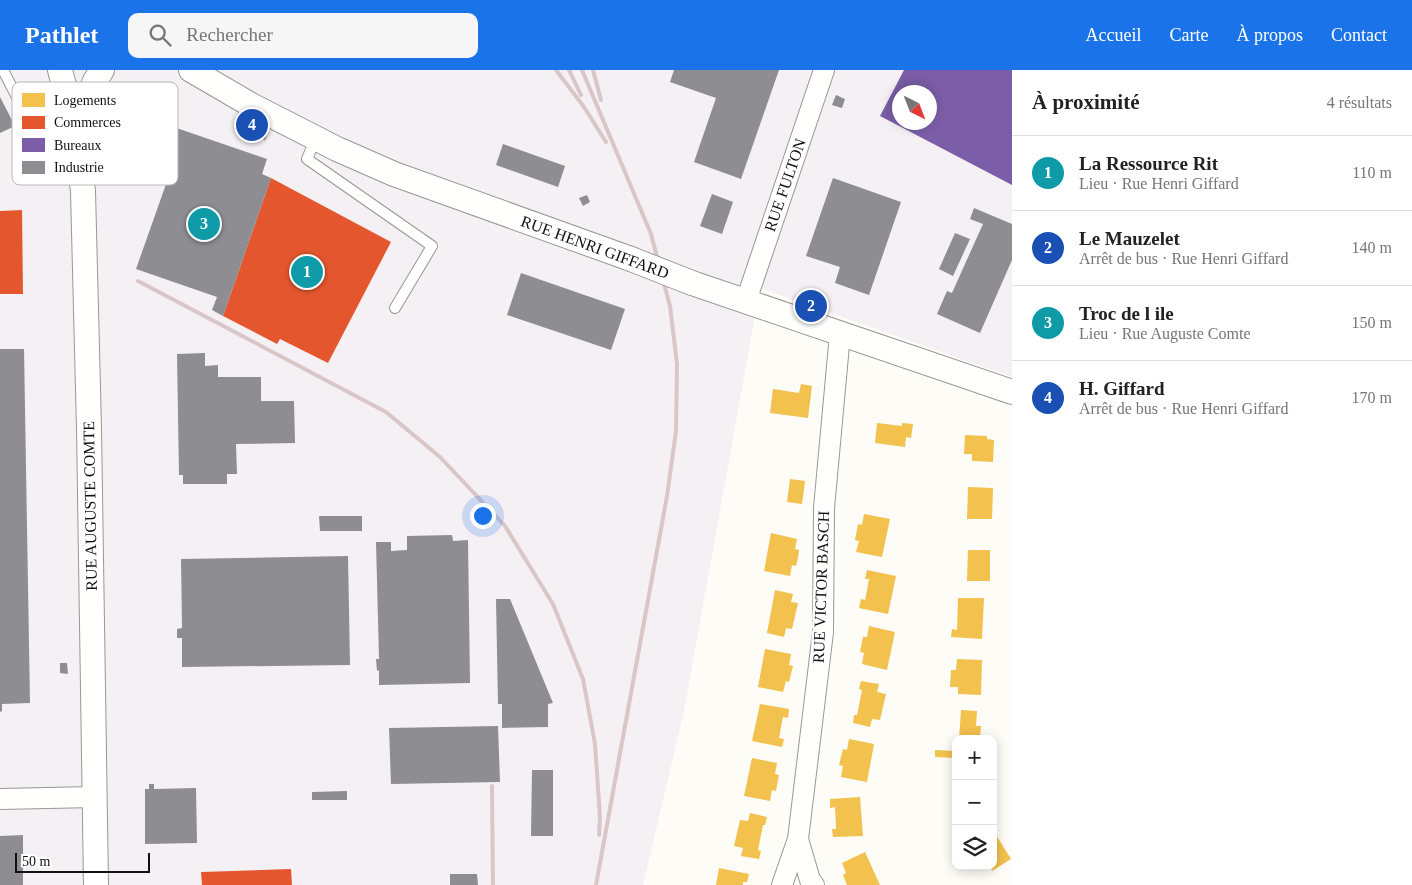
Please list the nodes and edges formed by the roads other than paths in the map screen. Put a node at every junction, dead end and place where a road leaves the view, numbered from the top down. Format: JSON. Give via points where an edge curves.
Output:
{"nodes":[{"id":1,"x":3,"y":70,"type":"edge"},
{"id":2,"x":102,"y":70,"type":"edge"},
{"id":3,"x":191,"y":70,"type":"edge"},
{"id":4,"x":824,"y":70,"type":"edge"},
{"id":5,"x":219,"y":74,"type":"dead end"},
{"id":6,"x":95,"y":82,"type":"edge"},
{"id":7,"x":12,"y":88,"type":"edge"},
{"id":8,"x":327,"y":144,"type":"junction"},
{"id":9,"x":82,"y":185,"type":"edge"},
{"id":10,"x":746,"y":300,"type":"junction"},
{"id":11,"x":395,"y":308,"type":"dead end"},
{"id":12,"x":840,"y":334,"type":"junction"},
{"id":13,"x":1012,"y":392,"type":"edge"},
{"id":14,"x":94,"y":798,"type":"junction"},
{"id":15,"x":0,"y":799,"type":"edge"},
{"id":16,"x":798,"y":839,"type":"junction"},
{"id":17,"x":96,"y":885,"type":"edge"},
{"id":18,"x":782,"y":885,"type":"edge"},
{"id":19,"x":814,"y":885,"type":"edge"}],
"edges":[{"from":1,"to":7,"type":"lane"},
{"from":2,"to":6,"type":"street"},
{"from":3,"to":8,"type":"street","name":"RUE HENRI GIFFARD"},
{"from":4,"to":10,"type":"street","name":"RUE FULTON"},
{"from":5,"to":8,"type":"lane","via":[[333,142]]},
{"from":8,"to":10,"type":"street","name":"RUE HENRI GIFFARD","bridge":true,"via":[[394,174]]},
{"from":8,"to":11,"type":"lane","via":[[308,160],[432,246]]},
{"from":9,"to":14,"type":"street","name":"RUE AUGUSTE COMTE"},
{"from":10,"to":12,"type":"street","name":"RUE HENRI GIFFARD"},
{"from":12,"to":13,"type":"street","name":"RUE HENRI GIFFARD"},
{"from":12,"to":16,"type":"street","name":"RUE VICTOR BASCH","via":[[824,508],[822,632]]},
{"from":14,"to":15,"type":"street"},
{"from":14,"to":17,"type":"street","name":"RUE AUGUSTE COMTE"},
{"from":16,"to":18,"type":"street","name":"RUE VICTOR BASCH"},
{"from":16,"to":19,"type":"street","name":"RUE VICTOR BASCH"}]}
